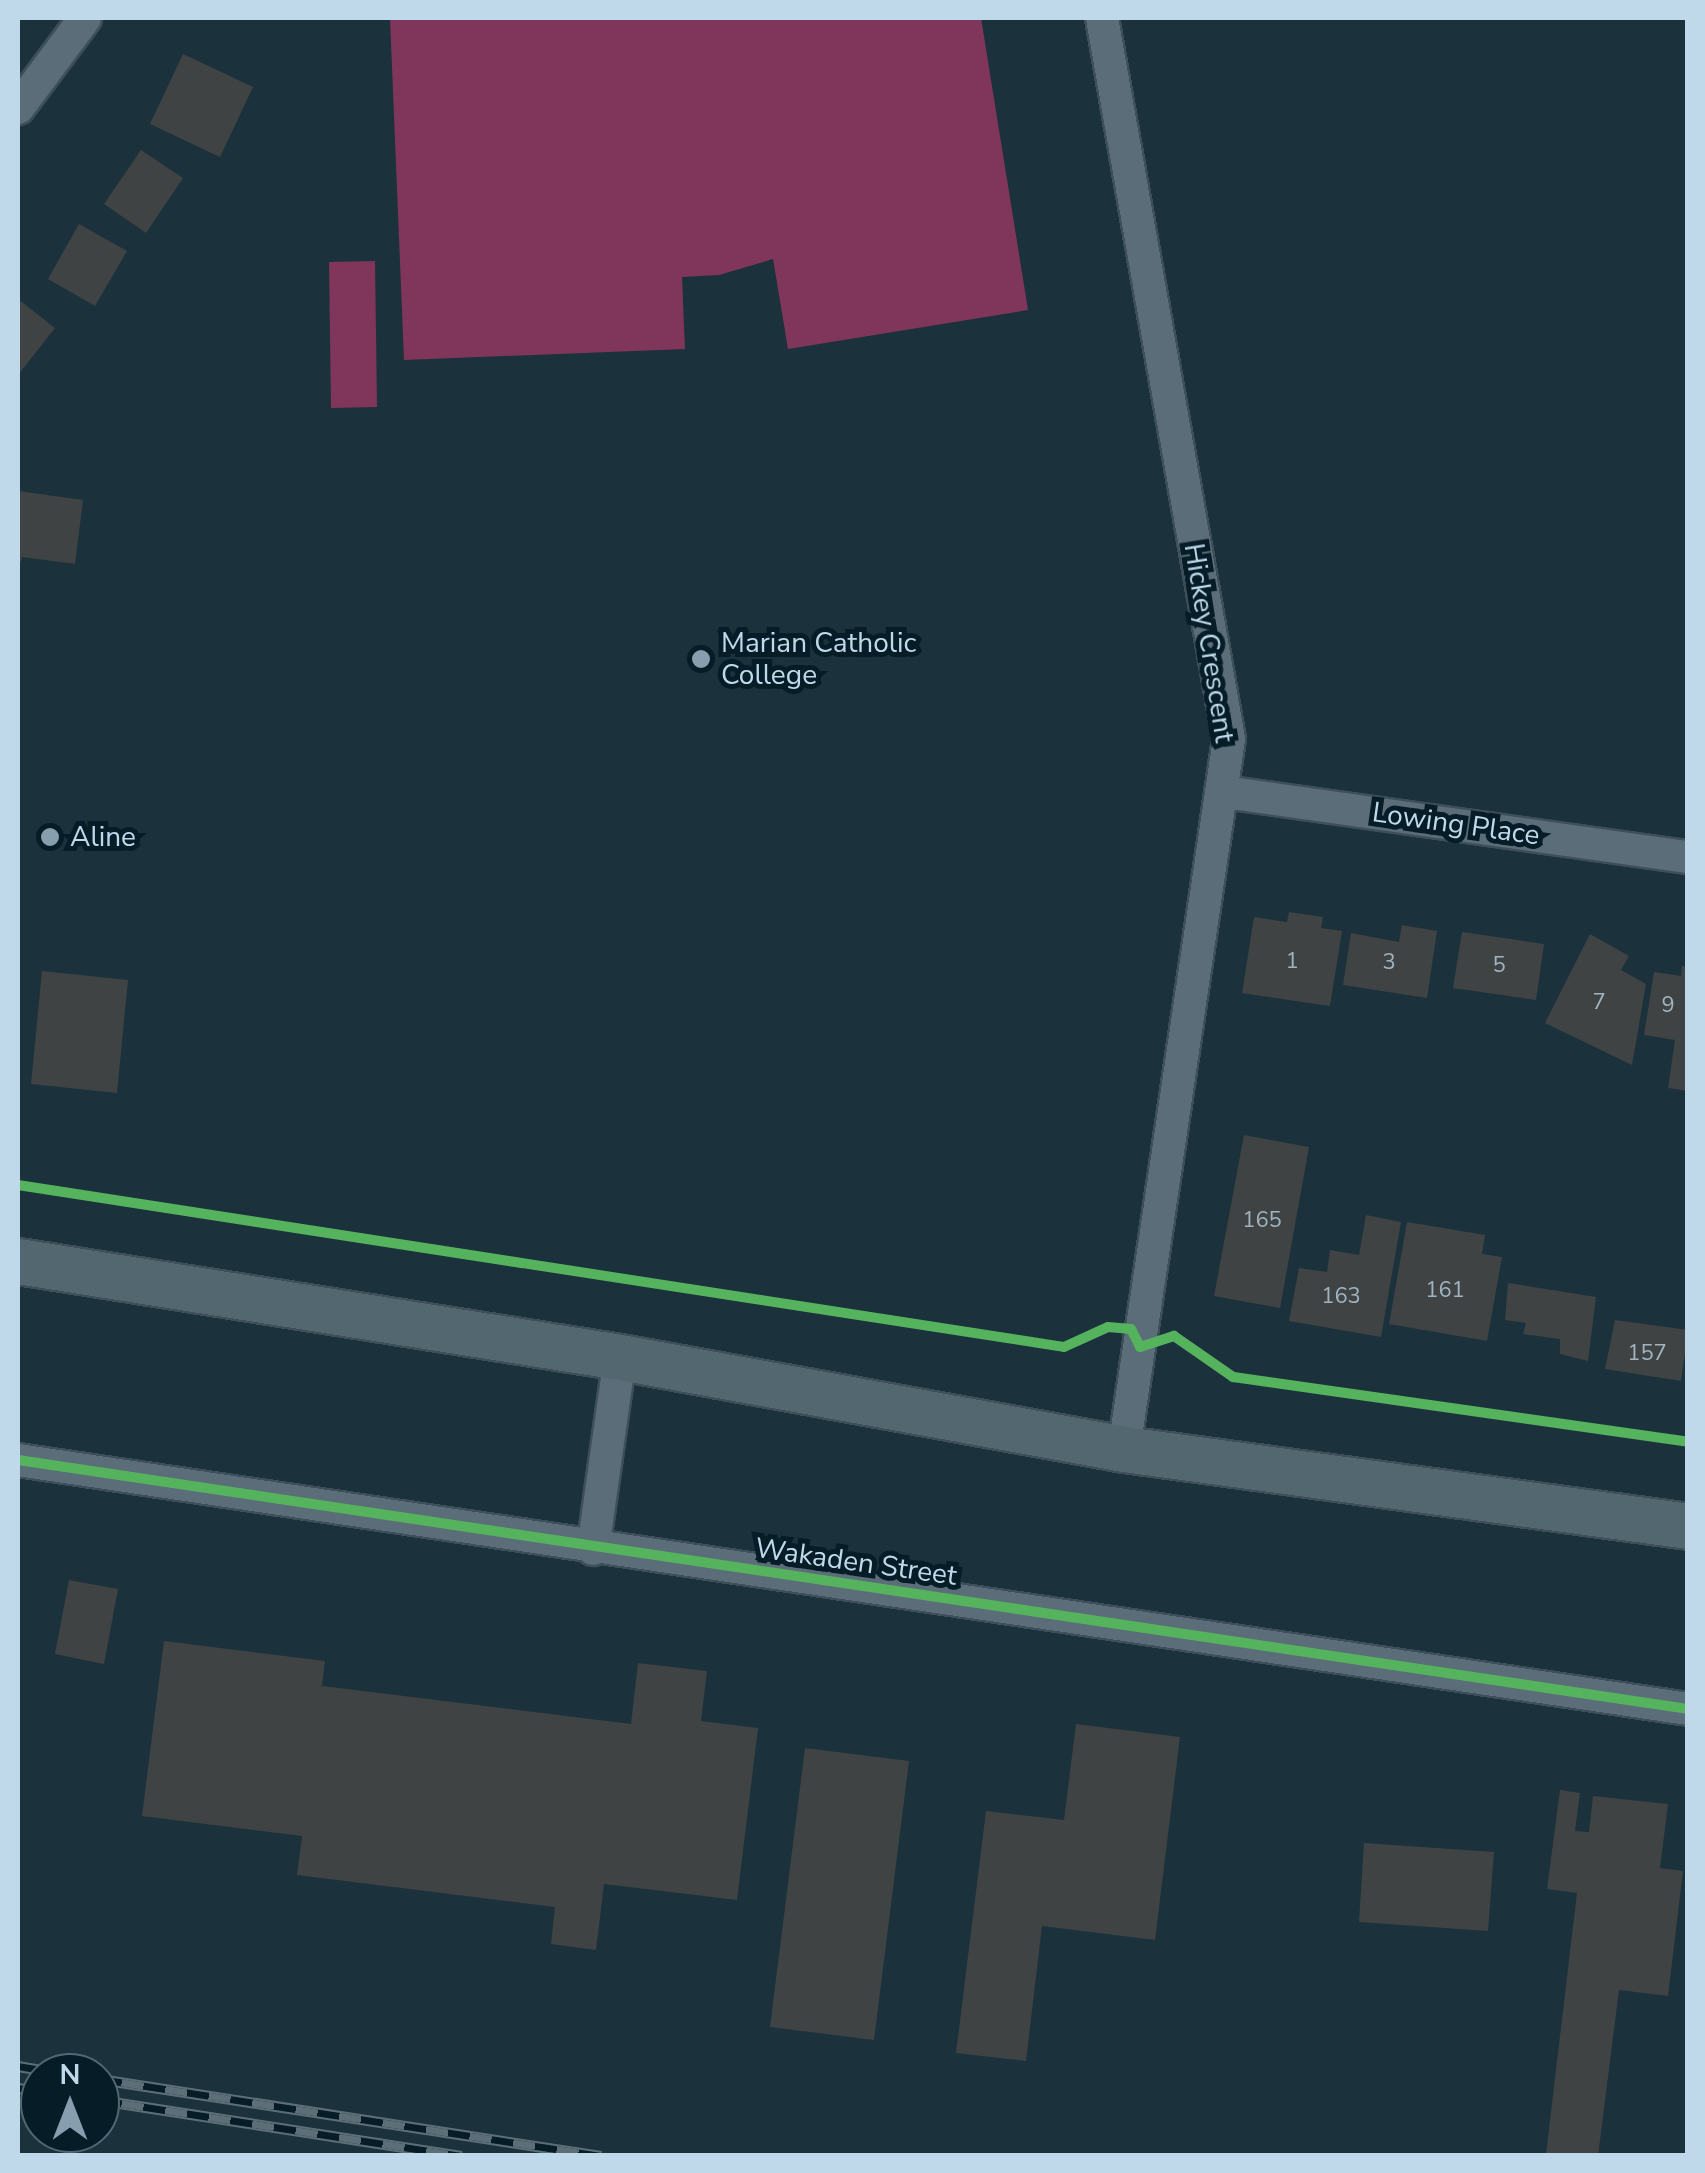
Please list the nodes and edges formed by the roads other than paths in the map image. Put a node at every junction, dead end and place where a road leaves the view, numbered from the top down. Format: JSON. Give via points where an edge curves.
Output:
{"nodes":[{"id":1,"x":85,"y":18,"type":"edge"},
{"id":2,"x":1102,"y":18,"type":"edge"},
{"id":3,"x":18,"y":108,"type":"edge"},
{"id":4,"x":1224,"y":792,"type":"junction"},
{"id":5,"x":1688,"y":857,"type":"edge"},
{"id":6,"x":18,"y":1260,"type":"edge"},
{"id":7,"x":620,"y":1357,"type":"junction"},
{"id":8,"x":1124,"y":1449,"type":"junction"},
{"id":9,"x":18,"y":1460,"type":"edge"},
{"id":10,"x":1688,"y":1526,"type":"edge"},
{"id":11,"x":593,"y":1549,"type":"junction"},
{"id":12,"x":1688,"y":1709,"type":"edge"}],
"edges":[{"from":1,"to":3,"type":"street"},
{"from":2,"to":4,"type":"street","name":"Hickey Crescent","via":[[1228,739]]},
{"from":4,"to":5,"type":"street","name":"Lowing Place"},
{"from":4,"to":8,"type":"street","name":"Hickey Crescent"},
{"from":6,"to":7,"type":"main road"},
{"from":7,"to":8,"type":"main road"},
{"from":7,"to":11,"type":"street"},
{"from":8,"to":10,"type":"main road"},
{"from":9,"to":11,"type":"street","name":"Wakaden Street"},
{"from":11,"to":12,"type":"street","name":"Wakaden Street","via":[[1345,1653]]}]}
